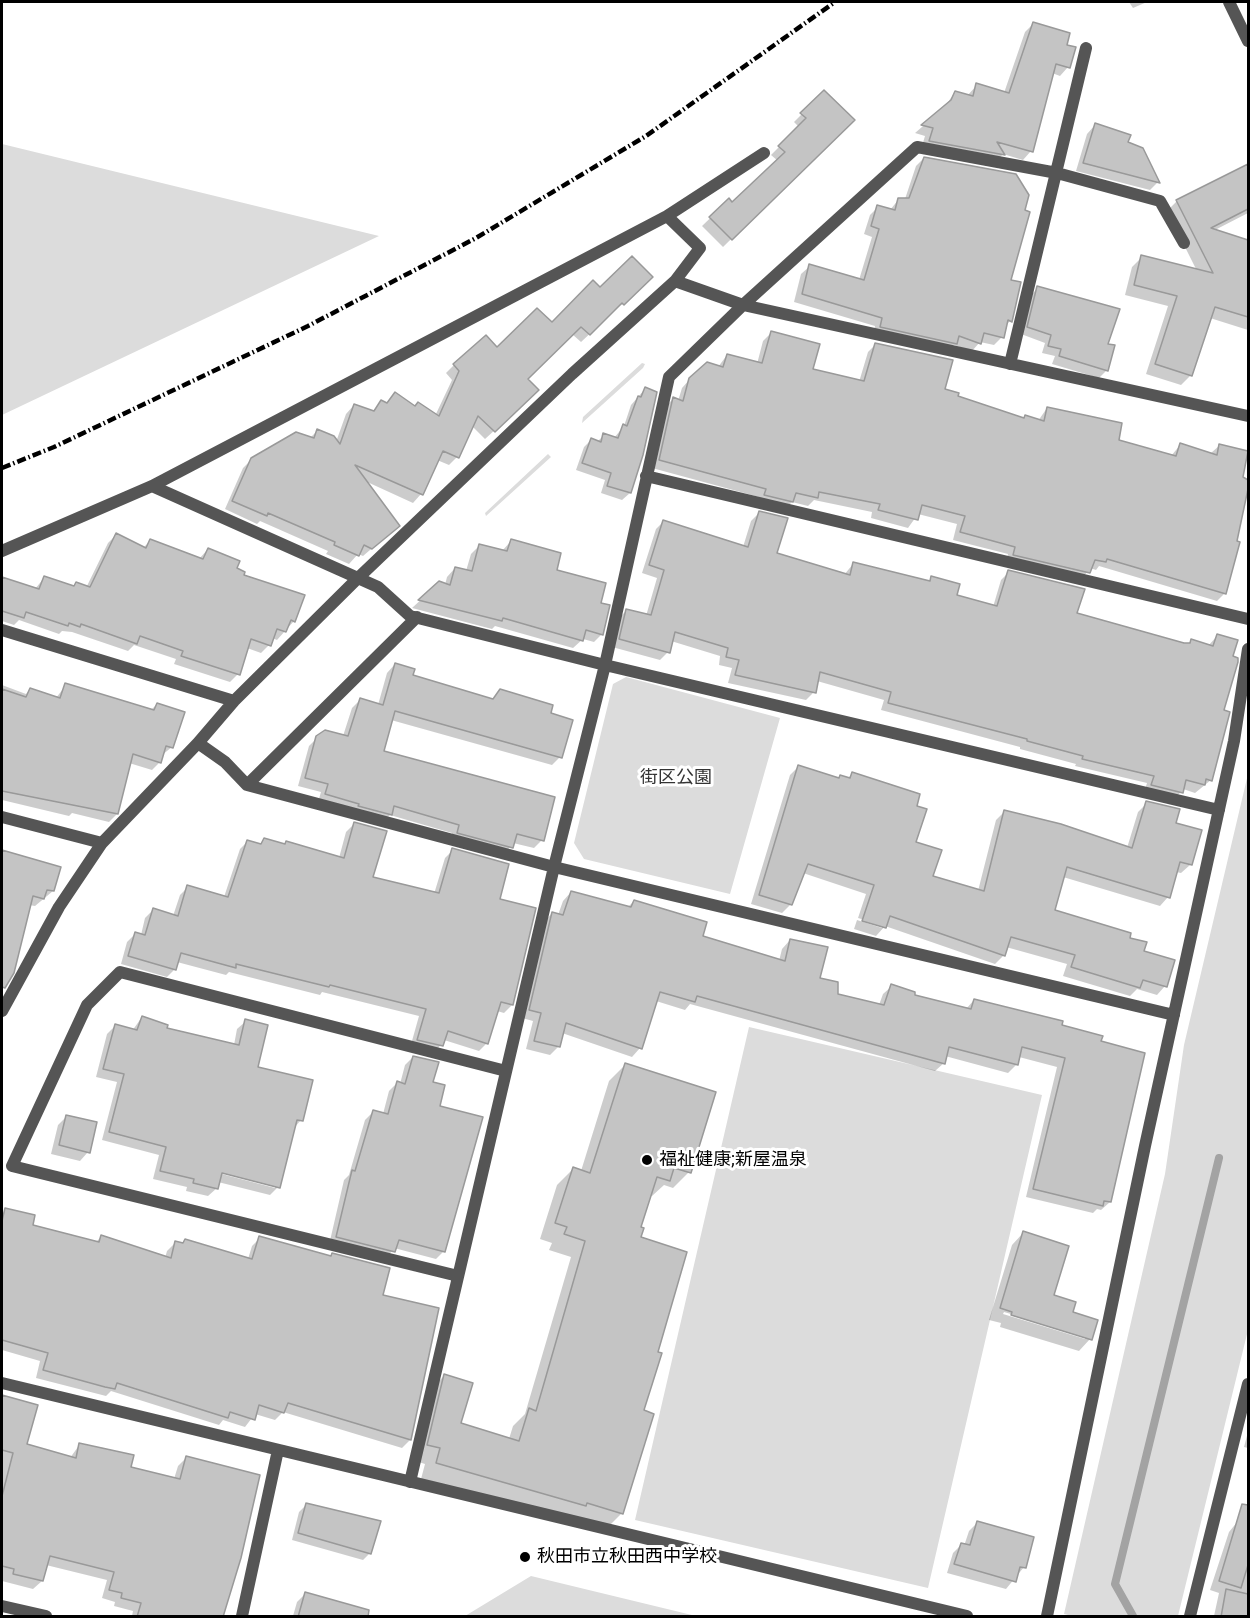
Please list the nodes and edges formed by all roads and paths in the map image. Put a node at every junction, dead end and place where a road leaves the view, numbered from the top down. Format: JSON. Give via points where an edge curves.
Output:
{"nodes":[{"id":1,"x":1229,"y":2,"type":"edge"},
{"id":2,"x":1248,"y":41,"type":"edge"},
{"id":3,"x":1086,"y":48,"type":"dead end"},
{"id":4,"x":764,"y":153,"type":"dead end"},
{"id":5,"x":1058,"y":173,"type":"junction"},
{"id":6,"x":667,"y":216,"type":"junction"},
{"id":7,"x":1184,"y":243,"type":"dead end"},
{"id":8,"x":675,"y":281,"type":"junction"},
{"id":9,"x":743,"y":305,"type":"junction"},
{"id":10,"x":1010,"y":364,"type":"junction"},
{"id":11,"x":1248,"y":416,"type":"edge"},
{"id":12,"x":646,"y":477,"type":"junction"},
{"id":13,"x":152,"y":486,"type":"junction"},
{"id":14,"x":2,"y":551,"type":"edge"},
{"id":15,"x":357,"y":579,"type":"junction"},
{"id":16,"x":417,"y":617,"type":"junction"},
{"id":17,"x":1248,"y":619,"type":"edge"},
{"id":18,"x":2,"y":630,"type":"edge"},
{"id":19,"x":1248,"y":649,"type":"edge"},
{"id":20,"x":605,"y":665,"type":"junction"},
{"id":21,"x":234,"y":701,"type":"junction"},
{"id":22,"x":198,"y":743,"type":"junction"},
{"id":23,"x":247,"y":785,"type":"junction"},
{"id":24,"x":1219,"y":810,"type":"junction"},
{"id":25,"x":2,"y":817,"type":"edge"},
{"id":26,"x":102,"y":843,"type":"junction"},
{"id":27,"x":554,"y":867,"type":"junction"},
{"id":28,"x":3,"y":1004,"type":"edge"},
{"id":29,"x":1174,"y":1015,"type":"junction"},
{"id":30,"x":506,"y":1071,"type":"junction"},
{"id":31,"x":458,"y":1276,"type":"junction"},
{"id":32,"x":2,"y":1383,"type":"edge"},
{"id":33,"x":1248,"y":1384,"type":"edge"},
{"id":34,"x":278,"y":1450,"type":"junction"},
{"id":35,"x":410,"y":1482,"type":"junction"},
{"id":36,"x":2,"y":1606,"type":"edge"},
{"id":37,"x":46,"y":1617,"type":"edge"},
{"id":38,"x":242,"y":1617,"type":"edge"},
{"id":39,"x":967,"y":1617,"type":"edge"},
{"id":40,"x":1047,"y":1617,"type":"edge"},
{"id":41,"x":1190,"y":1617,"type":"edge"}],
"edges":[{"from":1,"to":2,"type":"street"},
{"from":3,"to":5,"type":"street"},
{"from":4,"to":6,"type":"street"},
{"from":5,"to":7,"type":"street","via":[[1160,201]]},
{"from":5,"to":9,"type":"street","via":[[917,147]]},
{"from":5,"to":10,"type":"street"},
{"from":6,"to":8,"type":"street","via":[[700,248]]},
{"from":6,"to":13,"type":"street"},
{"from":8,"to":9,"type":"street"},
{"from":8,"to":15,"type":"street"},
{"from":9,"to":10,"type":"street"},
{"from":9,"to":12,"type":"street","via":[[669,377]]},
{"from":10,"to":11,"type":"street"},
{"from":12,"to":17,"type":"street"},
{"from":12,"to":20,"type":"street"},
{"from":13,"to":14,"type":"street"},
{"from":13,"to":15,"type":"street"},
{"from":15,"to":16,"type":"street","via":[[378,587],[410,616]]},
{"from":15,"to":21,"type":"street"},
{"from":16,"to":20,"type":"street"},
{"from":16,"to":23,"type":"street"},
{"from":18,"to":21,"type":"street"},
{"from":19,"to":24,"type":"street"},
{"from":20,"to":24,"type":"street"},
{"from":20,"to":27,"type":"street"},
{"from":21,"to":22,"type":"street"},
{"from":22,"to":23,"type":"street","via":[[225,762]]},
{"from":22,"to":26,"type":"street"},
{"from":23,"to":27,"type":"street"},
{"from":24,"to":29,"type":"street"},
{"from":25,"to":26,"type":"street"},
{"from":26,"to":28,"type":"street","via":[[59,906]]},
{"from":27,"to":29,"type":"street"},
{"from":27,"to":30,"type":"street"},
{"from":29,"to":40,"type":"street"},
{"from":30,"to":31,"type":"street"},
{"from":30,"to":31,"type":"street","via":[[120,972],[87,1005],[12,1166]]},
{"from":31,"to":35,"type":"street"},
{"from":32,"to":34,"type":"street"},
{"from":33,"to":41,"type":"street"},
{"from":34,"to":35,"type":"street"},
{"from":34,"to":38,"type":"street"},
{"from":35,"to":39,"type":"street"},
{"from":36,"to":37,"type":"street"}]}
